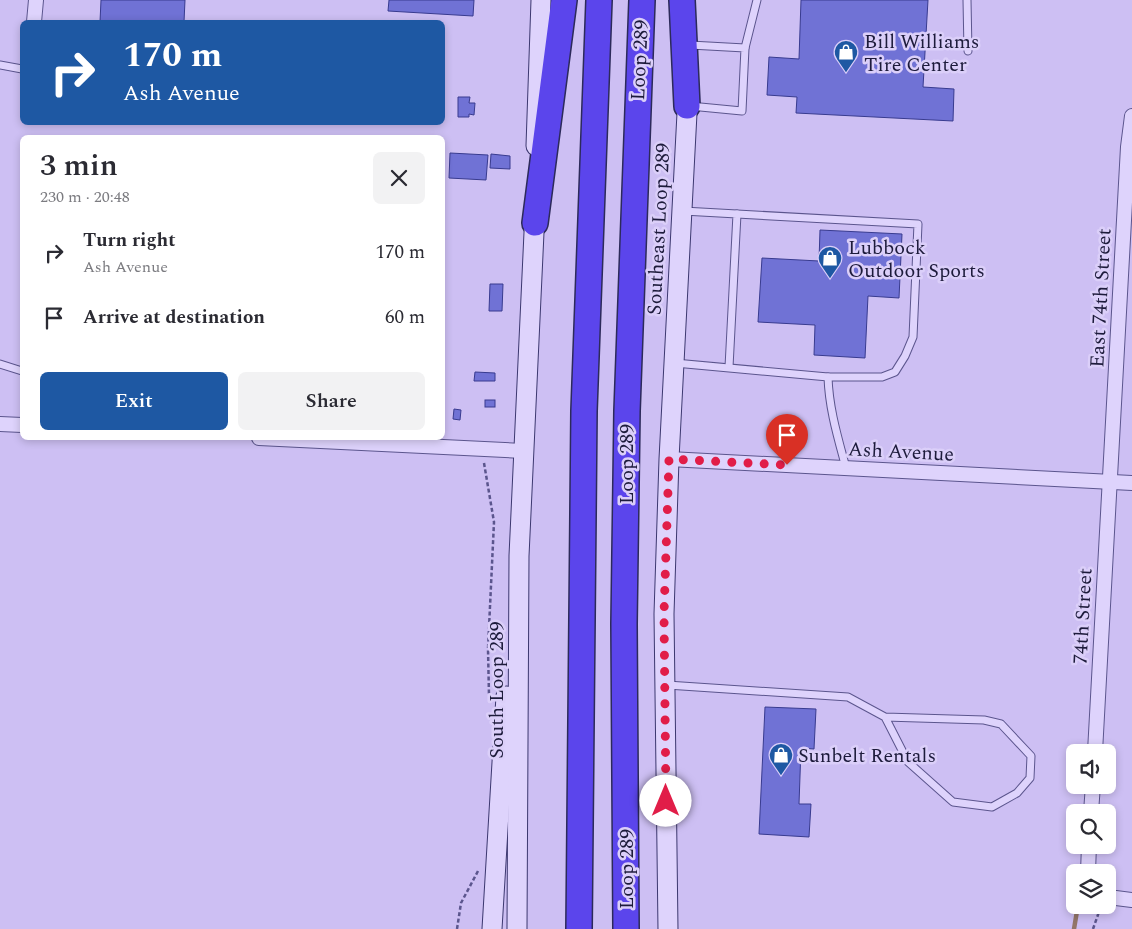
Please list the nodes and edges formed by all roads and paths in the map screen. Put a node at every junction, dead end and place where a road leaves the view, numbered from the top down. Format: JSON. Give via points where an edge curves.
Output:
{"nodes":[{"id":1,"x":36,"y":0,"type":"edge"},
{"id":2,"x":541,"y":0,"type":"edge"},
{"id":3,"x":564,"y":0,"type":"edge"},
{"id":4,"x":599,"y":0,"type":"edge"},
{"id":5,"x":642,"y":0,"type":"edge"},
{"id":6,"x":682,"y":0,"type":"edge"},
{"id":7,"x":692,"y":0,"type":"edge"},
{"id":8,"x":757,"y":0,"type":"edge"},
{"id":9,"x":967,"y":0,"type":"edge"},
{"id":10,"x":34,"y":20,"type":"edge"},
{"id":11,"x":690,"y":45,"type":"junction"},
{"id":12,"x":745,"y":48,"type":"junction"},
{"id":13,"x":968,"y":51,"type":"dead end"},
{"id":14,"x":0,"y":65,"type":"edge"},
{"id":15,"x":20,"y":69,"type":"edge"},
{"id":16,"x":687,"y":106,"type":"junction"},
{"id":17,"x":1132,"y":116,"type":"edge"},
{"id":18,"x":681,"y":211,"type":"junction"},
{"id":19,"x":737,"y":214,"type":"junction"},
{"id":20,"x":535,"y":223,"type":"junction"},
{"id":21,"x":674,"y":363,"type":"junction"},
{"id":22,"x":0,"y":364,"type":"edge"},
{"id":23,"x":730,"y":368,"type":"junction"},
{"id":24,"x":20,"y":370,"type":"edge"},
{"id":25,"x":828,"y":377,"type":"junction"},
{"id":26,"x":0,"y":424,"type":"edge"},
{"id":27,"x":20,"y":425,"type":"edge"},
{"id":28,"x":300,"y":440,"type":"edge"},
{"id":29,"x":482,"y":449,"type":"junction"},
{"id":30,"x":523,"y":451,"type":"junction"},
{"id":31,"x":669,"y":459,"type":"junction"},
{"id":32,"x":846,"y":468,"type":"junction"},
{"id":33,"x":1110,"y":482,"type":"junction"},
{"id":34,"x":1132,"y":483,"type":"edge"},
{"id":35,"x":519,"y":556,"type":"junction"},
{"id":36,"x":666,"y":685,"type":"junction"},
{"id":37,"x":489,"y":697,"type":"dead end"},
{"id":38,"x":885,"y":717,"type":"junction"},
{"id":39,"x":1094,"y":744,"type":"edge"},
{"id":40,"x":479,"y":870,"type":"dead end"},
{"id":41,"x":1116,"y":897,"type":"edge"},
{"id":42,"x":1132,"y":900,"type":"edge"},
{"id":43,"x":1098,"y":914,"type":"edge"},
{"id":44,"x":457,"y":929,"type":"edge"},
{"id":45,"x":492,"y":929,"type":"edge"},
{"id":46,"x":517,"y":929,"type":"edge"},
{"id":47,"x":579,"y":929,"type":"edge"},
{"id":48,"x":626,"y":929,"type":"edge"},
{"id":49,"x":668,"y":929,"type":"edge"},
{"id":50,"x":1093,"y":929,"type":"edge"}],
"edges":[{"from":1,"to":10,"type":"street"},
{"from":2,"to":20,"type":"main road"},
{"from":3,"to":20,"type":"highway"},
{"from":4,"to":47,"type":"highway","name":"Loop 289","via":[[584,401]]},
{"from":5,"to":48,"type":"highway","name":"Loop 289","via":[[627,401],[624,624]]},
{"from":6,"to":16,"type":"highway"},
{"from":7,"to":11,"type":"main road","name":"Southeast Loop 289"},
{"from":8,"to":12,"type":"lane"},
{"from":9,"to":13,"type":"lane"},
{"from":11,"to":12,"type":"lane"},
{"from":11,"to":16,"type":"main road","name":"Southeast Loop 289"},
{"from":12,"to":16,"type":"lane","via":[[742,111]]},
{"from":14,"to":15,"type":"lane"},
{"from":16,"to":18,"type":"main road","name":"Southeast Loop 289"},
{"from":17,"to":33,"type":"street","name":"East 74th Street"},
{"from":18,"to":19,"type":"lane"},
{"from":18,"to":21,"type":"main road","name":"Southeast Loop 289"},
{"from":19,"to":23,"type":"lane"},
{"from":19,"to":25,"type":"lane","via":[[918,224],[913,337],[905,356],[895,372],[882,377]]},
{"from":20,"to":30,"type":"main road"},
{"from":21,"to":23,"type":"lane"},
{"from":21,"to":31,"type":"main road","name":"Southeast Loop 289"},
{"from":22,"to":24,"type":"lane"},
{"from":23,"to":25,"type":"lane"},
{"from":25,"to":32,"type":"lane","via":[[829,399]]},
{"from":26,"to":27,"type":"street"},
{"from":28,"to":29,"type":"street"},
{"from":29,"to":30,"type":"street"},
{"from":29,"to":37,"type":"path","via":[[494,522]]},
{"from":30,"to":35,"type":"main road","name":"South Loop 289"},
{"from":31,"to":32,"type":"street","name":"Ash Avenue"},
{"from":31,"to":36,"type":"main road","via":[[664,614]]},
{"from":32,"to":33,"type":"street","name":"Ash Avenue"},
{"from":33,"to":34,"type":"street","name":"Ash Avenue"},
{"from":33,"to":39,"type":"street","name":"74th Street"},
{"from":35,"to":45,"type":"main road","via":[[510,642]]},
{"from":35,"to":46,"type":"main road","name":"South Loop 289"},
{"from":36,"to":38,"type":"lane","via":[[848,697]]},
{"from":36,"to":49,"type":"main road"},
{"from":38,"to":38,"type":"lane","via":[[908,762],[953,802],[992,807],[1016,793],[1030,778],[1031,756],[1001,724],[984,720]]},
{"from":40,"to":44,"type":"path","via":[[461,903]]},
{"from":41,"to":42,"type":"street"},
{"from":43,"to":50,"type":"path"}]}
